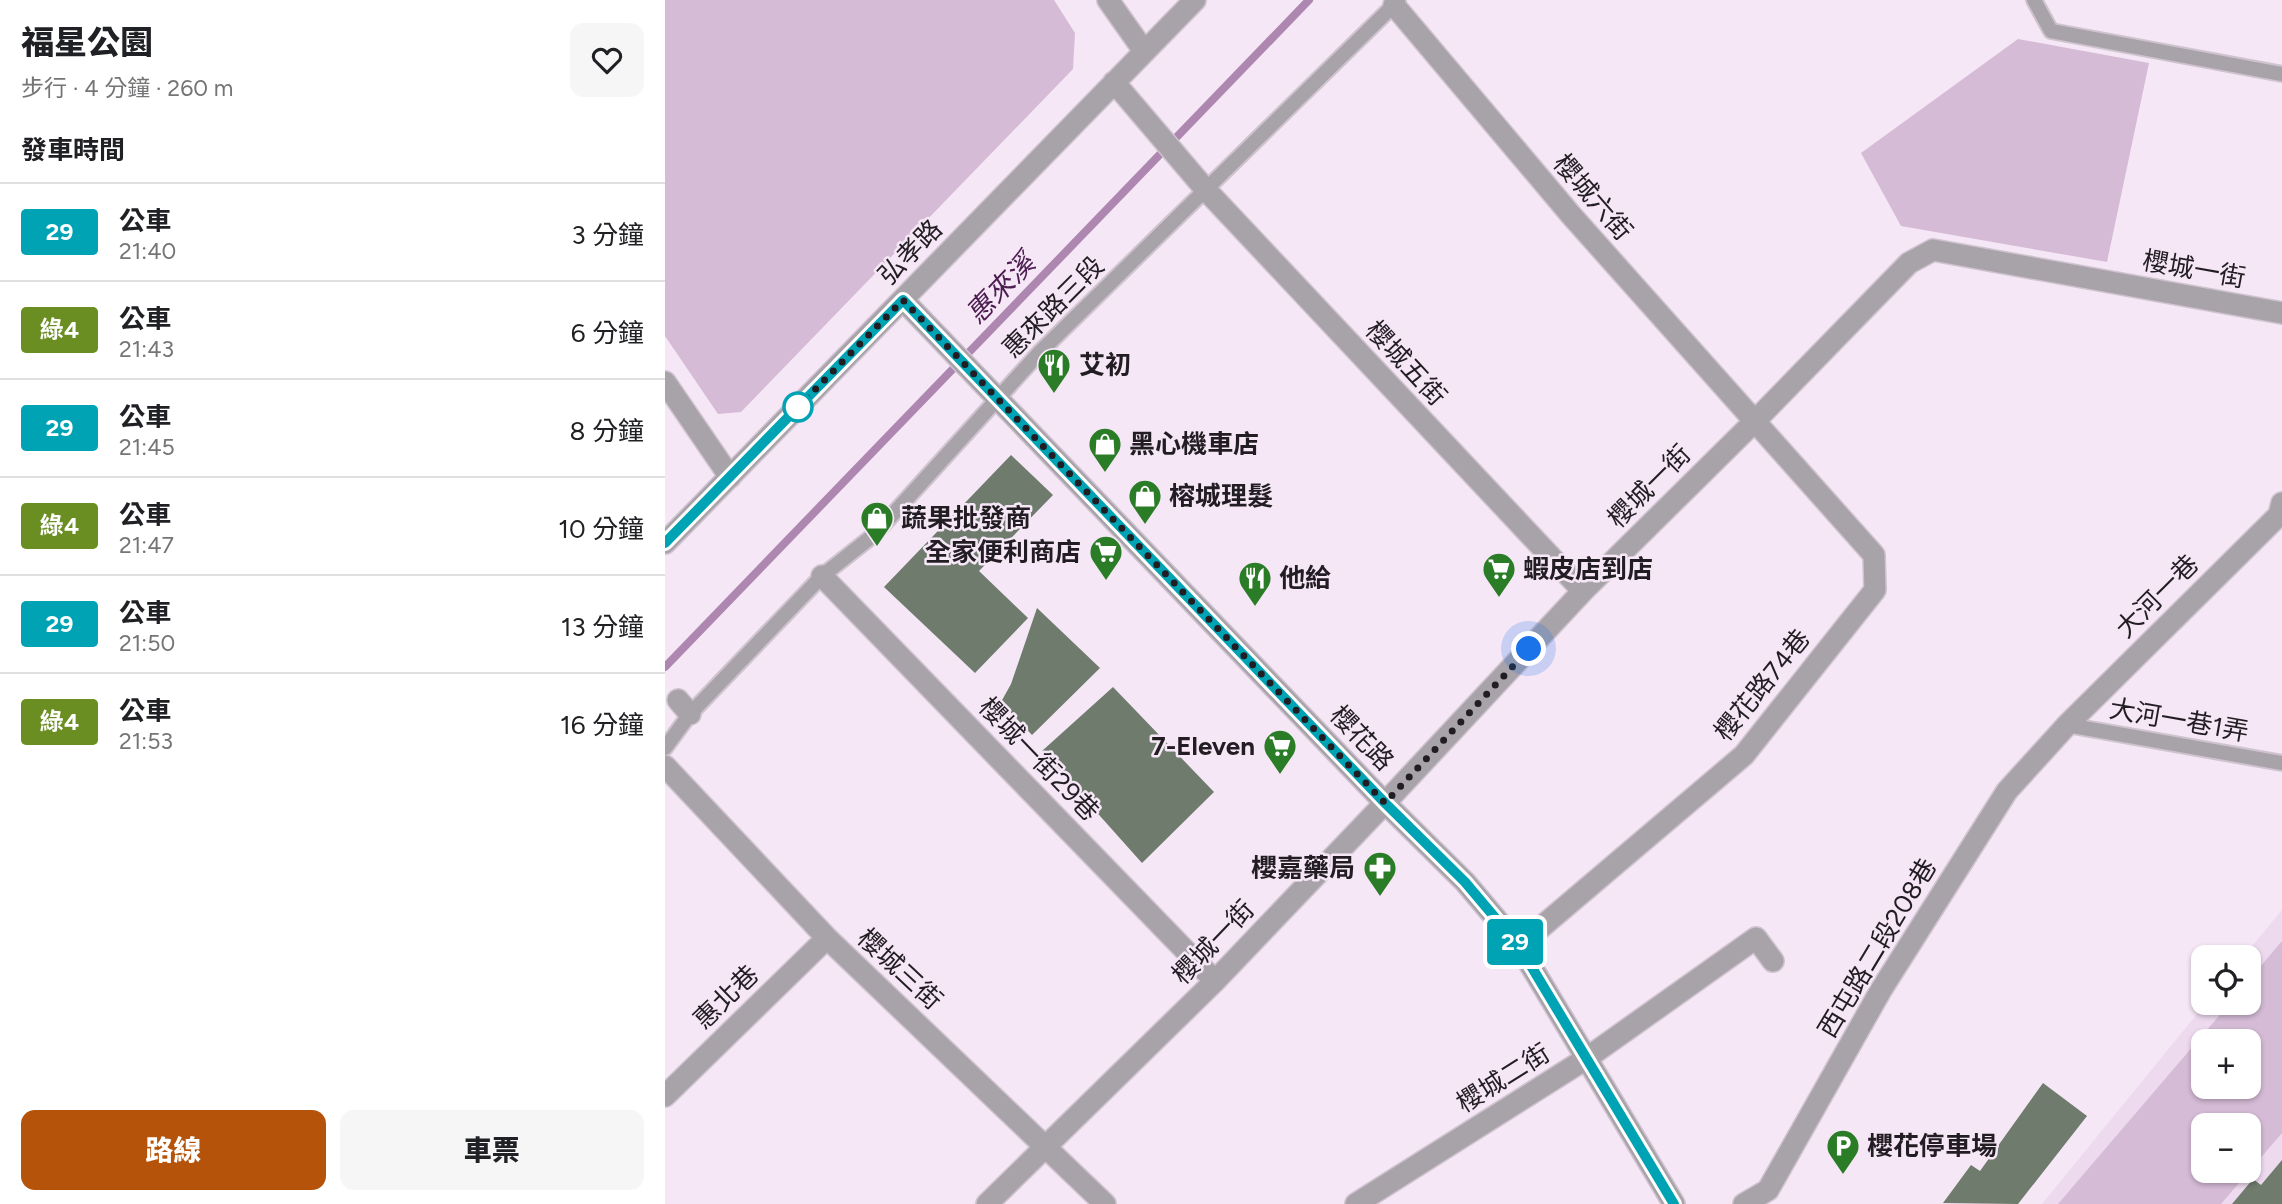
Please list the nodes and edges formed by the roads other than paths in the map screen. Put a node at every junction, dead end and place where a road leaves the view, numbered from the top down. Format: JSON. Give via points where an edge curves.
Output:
{"nodes":[{"id":1,"x":1108,"y":0,"type":"edge"},
{"id":2,"x":1195,"y":0,"type":"edge"},
{"id":3,"x":2034,"y":0,"type":"edge"},
{"id":4,"x":1397,"y":3,"type":"edge"},
{"id":5,"x":1143,"y":51,"type":"junction"},
{"id":6,"x":2282,"y":74,"type":"edge"},
{"id":7,"x":1114,"y":82,"type":"junction"},
{"id":8,"x":1206,"y":190,"type":"junction"},
{"id":9,"x":908,"y":307,"type":"junction"},
{"id":10,"x":2282,"y":313,"type":"edge"},
{"id":11,"x":665,"y":382,"type":"edge"},
{"id":12,"x":991,"y":391,"type":"junction"},
{"id":13,"x":1755,"y":421,"type":"junction"},
{"id":14,"x":730,"y":477,"type":"junction"},
{"id":15,"x":2281,"y":511,"type":"edge"},
{"id":16,"x":665,"y":543,"type":"edge"},
{"id":17,"x":822,"y":576,"type":"junction"},
{"id":18,"x":1583,"y":591,"type":"junction"},
{"id":19,"x":2067,"y":725,"type":"junction"},
{"id":20,"x":665,"y":748,"type":"edge"},
{"id":21,"x":2282,"y":763,"type":"edge"},
{"id":22,"x":665,"y":766,"type":"edge"},
{"id":23,"x":1385,"y":803,"type":"junction"},
{"id":24,"x":827,"y":938,"type":"junction"},
{"id":25,"x":1519,"y":946,"type":"junction"},
{"id":26,"x":1773,"y":961,"type":"dead end"},
{"id":27,"x":1215,"y":981,"type":"junction"},
{"id":28,"x":1587,"y":1058,"type":"junction"},
{"id":29,"x":665,"y":1096,"type":"edge"},
{"id":30,"x":1047,"y":1146,"type":"junction"},
{"id":31,"x":987,"y":1204,"type":"edge"},
{"id":32,"x":1105,"y":1204,"type":"edge"},
{"id":33,"x":1356,"y":1204,"type":"edge"},
{"id":34,"x":1674,"y":1204,"type":"edge"},
{"id":35,"x":1744,"y":1204,"type":"edge"}],
"edges":[{"from":1,"to":5,"type":"street"},
{"from":2,"to":5,"type":"street","name":"弘孝路"},
{"from":3,"to":6,"type":"lane","via":[[2051,32]]},
{"from":4,"to":8,"type":"lane","name":"惠來路三段"},
{"from":4,"to":13,"type":"street","name":"櫻城六街","via":[[1571,215]]},
{"from":5,"to":7,"type":"street","name":"弘孝路"},
{"from":7,"to":8,"type":"street","name":"櫻城五街"},
{"from":7,"to":9,"type":"street","name":"弘孝路"},
{"from":8,"to":12,"type":"lane","name":"惠來路三段","via":[[1040,352]]},
{"from":8,"to":18,"type":"street","name":"櫻城五街"},
{"from":9,"to":12,"type":"street","name":"櫻花路"},
{"from":9,"to":14,"type":"street","name":"弘孝路"},
{"from":10,"to":13,"type":"street","name":"櫻城一街","via":[[1933,250],[1909,263]]},
{"from":11,"to":14,"type":"street"},
{"from":12,"to":17,"type":"lane","name":"惠來路三段","via":[[875,534]]},
{"from":12,"to":23,"type":"street","name":"櫻花路"},
{"from":13,"to":18,"type":"street","name":"櫻城一街"},
{"from":13,"to":25,"type":"street","name":"櫻花路74巷","via":[[1874,555],[1875,590],[1744,755]]},
{"from":14,"to":16,"type":"street","name":"弘孝路"},
{"from":15,"to":19,"type":"street","name":"大河一巷"},
{"from":17,"to":20,"type":"lane","name":"惠來路三段","via":[[684,707]]},
{"from":17,"to":27,"type":"street","name":"櫻城一街29巷"},
{"from":18,"to":23,"type":"street","name":"櫻城一街"},
{"from":19,"to":21,"type":"lane","name":"大河一巷1弄"},
{"from":19,"to":35,"type":"street","name":"西屯路二段208巷","via":[[2007,791],[1881,990],[1768,1190]]},
{"from":22,"to":24,"type":"street","name":"櫻城三街"},
{"from":23,"to":25,"type":"street","name":"櫻花路","via":[[1465,882]]},
{"from":23,"to":27,"type":"street","name":"櫻城一街"},
{"from":24,"to":29,"type":"street","name":"惠北巷"},
{"from":24,"to":30,"type":"street","name":"櫻城三街"},
{"from":25,"to":28,"type":"street","name":"櫻花路"},
{"from":26,"to":28,"type":"street","name":"櫻城二街","via":[[1756,938]]},
{"from":27,"to":30,"type":"street","name":"櫻城一街"},
{"from":28,"to":33,"type":"street","name":"櫻城二街"},
{"from":28,"to":34,"type":"street","name":"櫻花路"},
{"from":30,"to":31,"type":"street","name":"櫻城一街"},
{"from":30,"to":32,"type":"street","name":"櫻城三街"}]}
